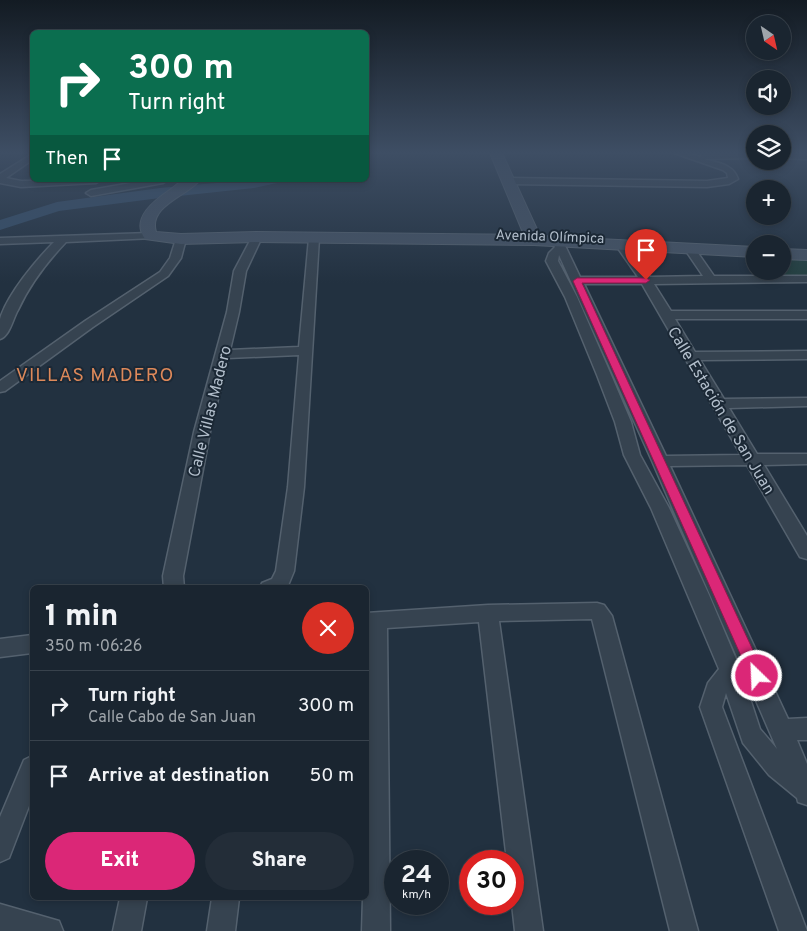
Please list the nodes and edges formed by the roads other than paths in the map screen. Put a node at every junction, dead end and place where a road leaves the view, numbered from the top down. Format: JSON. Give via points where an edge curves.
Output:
{"nodes":[{"id":1,"x":168,"y":196,"type":"edge"},
{"id":2,"x":516,"y":196,"type":"edge"},
{"id":3,"x":150,"y":236,"type":"junction"},
{"id":4,"x":256,"y":237,"type":"junction"},
{"id":5,"x":533,"y":237,"type":"junction"},
{"id":6,"x":314,"y":238,"type":"junction"},
{"id":7,"x":63,"y":239,"type":"junction"},
{"id":8,"x":181,"y":239,"type":"junction"},
{"id":9,"x":0,"y":241,"type":"edge"},
{"id":10,"x":558,"y":241,"type":"junction"},
{"id":11,"x":620,"y":244,"type":"junction"},
{"id":12,"x":746,"y":246,"type":"edge"},
{"id":13,"x":689,"y":248,"type":"junction"},
{"id":14,"x":791,"y":249,"type":"edge"},
{"id":15,"x":807,"y":250,"type":"edge"},
{"id":16,"x":746,"y":251,"type":"edge"},
{"id":17,"x":791,"y":254,"type":"edge"},
{"id":18,"x":807,"y":255,"type":"edge"},
{"id":19,"x":746,"y":277,"type":"edge"},
{"id":20,"x":791,"y":277,"type":"edge"},
{"id":21,"x":807,"y":279,"type":"edge"},
{"id":22,"x":646,"y":280,"type":"junction"},
{"id":23,"x":711,"y":280,"type":"junction"},
{"id":24,"x":577,"y":281,"type":"junction"},
{"id":25,"x":6,"y":311,"type":"edge"},
{"id":26,"x":665,"y":315,"type":"junction"},
{"id":27,"x":807,"y":315,"type":"edge"},
{"id":28,"x":0,"y":335,"type":"edge"},
{"id":29,"x":307,"y":351,"type":"junction"},
{"id":30,"x":223,"y":354,"type":"junction"},
{"id":31,"x":807,"y":355,"type":"edge"},
{"id":32,"x":690,"y":356,"type":"junction"},
{"id":33,"x":0,"y":388,"type":"edge"},
{"id":34,"x":807,"y":402,"type":"edge"},
{"id":35,"x":719,"y":404,"type":"junction"},
{"id":36,"x":807,"y":459,"type":"edge"},
{"id":37,"x":752,"y":460,"type":"junction"},
{"id":38,"x":660,"y":461,"type":"junction"},
{"id":39,"x":800,"y":530,"type":"edge"},
{"id":40,"x":807,"y":552,"type":"edge"},
{"id":41,"x":174,"y":585,"type":"edge"},
{"id":42,"x":276,"y":585,"type":"edge"},
{"id":43,"x":488,"y":613,"type":"junction"},
{"id":44,"x":372,"y":621,"type":"edge"},
{"id":45,"x":30,"y":644,"type":"edge"},
{"id":46,"x":0,"y":648,"type":"edge"},
{"id":47,"x":730,"y":671,"type":"junction"},
{"id":48,"x":807,"y":729,"type":"edge"},
{"id":49,"x":781,"y":730,"type":"junction"},
{"id":50,"x":30,"y":773,"type":"edge"},
{"id":51,"x":806,"y":791,"type":"edge"},
{"id":52,"x":0,"y":849,"type":"edge"},
{"id":53,"x":134,"y":900,"type":"edge"},
{"id":54,"x":226,"y":900,"type":"edge"},
{"id":55,"x":0,"y":918,"type":"edge"},
{"id":56,"x":49,"y":931,"type":"edge"},
{"id":57,"x":127,"y":931,"type":"edge"},
{"id":58,"x":221,"y":931,"type":"edge"},
{"id":59,"x":376,"y":931,"type":"edge"},
{"id":60,"x":529,"y":931,"type":"edge"},
{"id":61,"x":684,"y":931,"type":"edge"},
{"id":62,"x":793,"y":931,"type":"edge"}],
"edges":[{"from":1,"to":3,"type":"street","via":[[155,206],[146,224]]},
{"from":2,"to":5,"type":"street"},
{"from":3,"to":7,"type":"street"},
{"from":3,"to":8,"type":"street","name":"Avenida Olímpica"},
{"from":4,"to":6,"type":"street","name":"Avenida Olímpica"},
{"from":4,"to":8,"type":"street","name":"Avenida Olímpica"},
{"from":4,"to":30,"type":"street","name":"Calle Villas Madero","via":[[240,270]]},
{"from":5,"to":6,"type":"street","name":"Avenida Olímpica"},
{"from":5,"to":10,"type":"street","name":"Avenida Olímpica"},
{"from":6,"to":29,"type":"street"},
{"from":7,"to":9,"type":"street"},
{"from":7,"to":25,"type":"street","via":[[41,261]]},
{"from":8,"to":33,"type":"street","via":[[180,251],[164,274]]},
{"from":10,"to":11,"type":"street","name":"Avenida Olímpica"},
{"from":10,"to":12,"type":"street","name":"Avenida Olímpica"},
{"from":10,"to":24,"type":"street"},
{"from":10,"to":47,"type":"street","via":[[552,261],[571,297],[607,383],[632,455],[660,508]]},
{"from":11,"to":13,"type":"street","name":"Avenida Olímpica"},
{"from":11,"to":22,"type":"street","name":"Calle Estación de San Juan"},
{"from":13,"to":16,"type":"street","name":"Avenida Olímpica"},
{"from":13,"to":23,"type":"street"},
{"from":14,"to":15,"type":"street"},
{"from":17,"to":18,"type":"street"},
{"from":19,"to":23,"type":"street"},
{"from":20,"to":21,"type":"street"},
{"from":22,"to":23,"type":"street"},
{"from":22,"to":24,"type":"street"},
{"from":22,"to":26,"type":"street","name":"Calle Estación de San Juan"},
{"from":24,"to":38,"type":"street"},
{"from":25,"to":28,"type":"street"},
{"from":26,"to":27,"type":"street"},
{"from":26,"to":32,"type":"street","name":"Calle Estación de San Juan"},
{"from":29,"to":30,"type":"street"},
{"from":29,"to":42,"type":"street","via":[[296,487],[285,571]]},
{"from":30,"to":41,"type":"street","name":"Calle Villas Madero","via":[[202,432]]},
{"from":31,"to":32,"type":"street"},
{"from":32,"to":35,"type":"street","name":"Calle Estación de San Juan"},
{"from":34,"to":35,"type":"street"},
{"from":35,"to":37,"type":"street","name":"Calle Estación de San Juan"},
{"from":36,"to":37,"type":"street"},
{"from":37,"to":38,"type":"street"},
{"from":37,"to":39,"type":"street","name":"Calle Estación de San Juan"},
{"from":38,"to":49,"type":"street"},
{"from":39,"to":40,"type":"street","name":"Calle Estación de San Juan"},
{"from":43,"to":44,"type":"street"},
{"from":43,"to":60,"type":"street"},
{"from":43,"to":61,"type":"street","via":[[590,610],[602,616]]},
{"from":44,"to":59,"type":"street"},
{"from":45,"to":46,"type":"street"},
{"from":47,"to":51,"type":"street","via":[[751,735],[777,767]]},
{"from":47,"to":62,"type":"street","via":[[716,690],[711,707]]},
{"from":48,"to":49,"type":"street"},
{"from":49,"to":51,"type":"street"},
{"from":50,"to":52,"type":"street"},
{"from":53,"to":57,"type":"street"},
{"from":54,"to":58,"type":"street"},
{"from":55,"to":56,"type":"street"}]}
